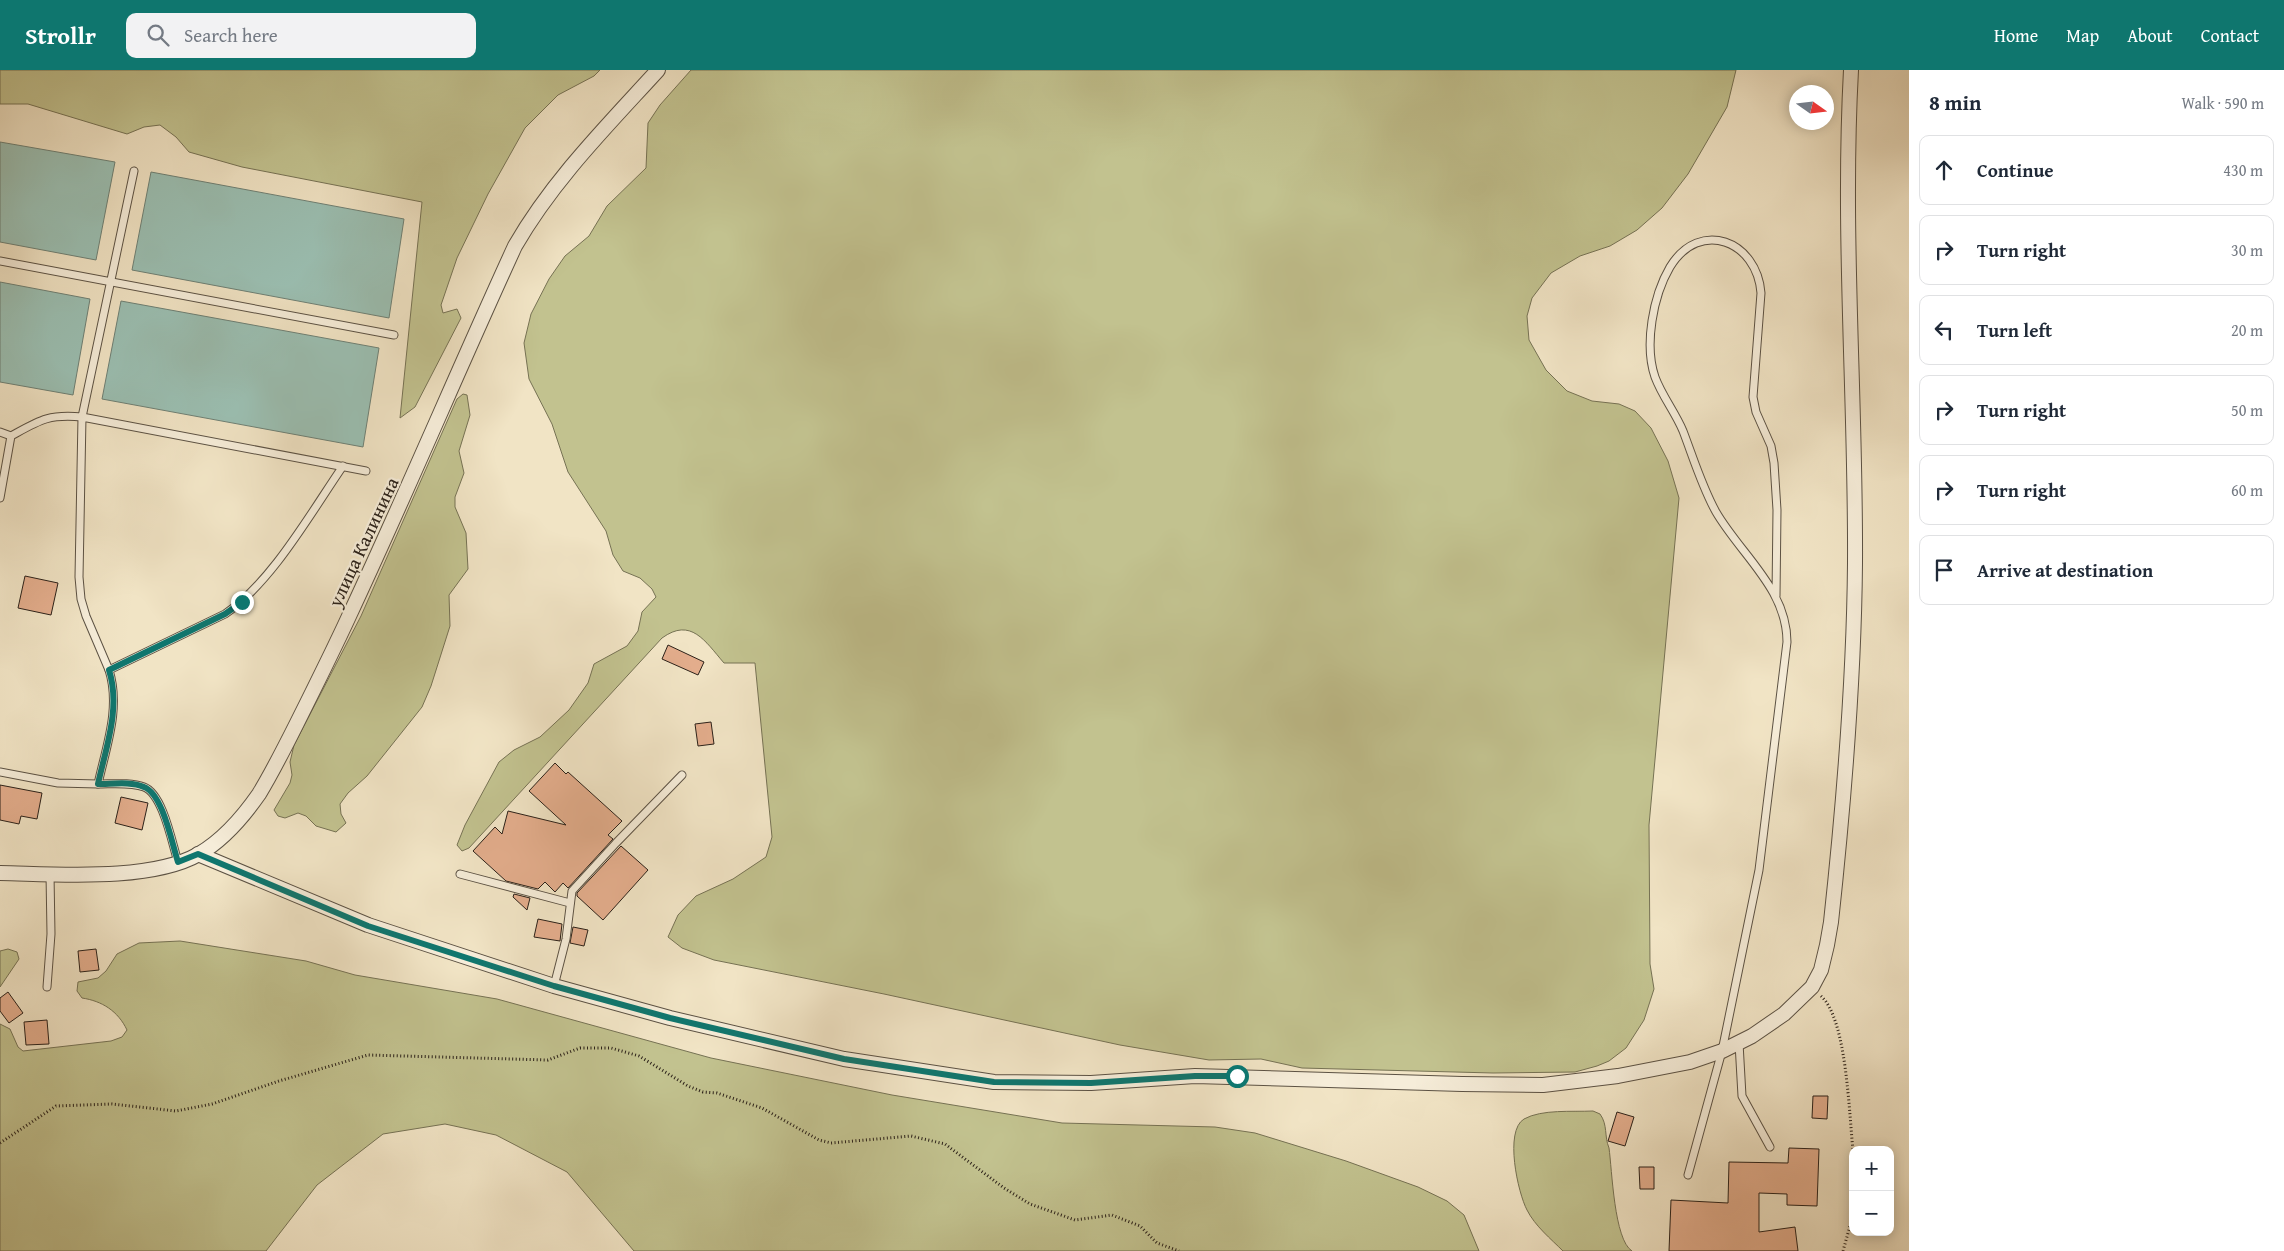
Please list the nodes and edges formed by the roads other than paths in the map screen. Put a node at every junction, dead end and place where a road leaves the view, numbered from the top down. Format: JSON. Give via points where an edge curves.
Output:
{"nodes":[{"id":1,"x":658,"y":70,"type":"edge"},
{"id":2,"x":1851,"y":70,"type":"edge"},
{"id":3,"x":134,"y":172,"type":"dead end"},
{"id":4,"x":0,"y":261,"type":"edge"},
{"id":5,"x":111,"y":282,"type":"junction"},
{"id":6,"x":394,"y":335,"type":"dead end"},
{"id":7,"x":82,"y":417,"type":"junction"},
{"id":8,"x":0,"y":432,"type":"edge"},
{"id":9,"x":11,"y":436,"type":"junction"},
{"id":10,"x":343,"y":466,"type":"junction"},
{"id":11,"x":366,"y":471,"type":"dead end"},
{"id":12,"x":0,"y":498,"type":"edge"},
{"id":13,"x":1776,"y":596,"type":"junction"},
{"id":14,"x":109,"y":670,"type":"junction"},
{"id":15,"x":0,"y":772,"type":"edge"},
{"id":16,"x":682,"y":775,"type":"dead end"},
{"id":17,"x":98,"y":784,"type":"junction"},
{"id":18,"x":198,"y":854,"type":"junction"},
{"id":19,"x":178,"y":862,"type":"junction"},
{"id":20,"x":0,"y":873,"type":"edge"},
{"id":21,"x":50,"y":874,"type":"junction"},
{"id":22,"x":460,"y":874,"type":"dead end"},
{"id":23,"x":570,"y":903,"type":"junction"},
{"id":24,"x":554,"y":986,"type":"junction"},
{"id":25,"x":47,"y":987,"type":"dead end"},
{"id":26,"x":1739,"y":1042,"type":"junction"},
{"id":27,"x":1722,"y":1051,"type":"junction"},
{"id":28,"x":1770,"y":1147,"type":"dead end"},
{"id":29,"x":1688,"y":1175,"type":"dead end"}],
"edges":[{"from":1,"to":18,"type":"street","name":"улица Калинина","via":[[560,178],[534,212],[515,246],[391,527],[270,775],[243,815],[216,842]]},
{"from":2,"to":26,"type":"street","via":[[1849,211],[1855,562],[1848,758],[1831,922],[1821,970],[1812,988],[1784,1014]]},
{"from":3,"to":5,"type":"lane"},
{"from":4,"to":5,"type":"lane"},
{"from":5,"to":6,"type":"lane"},
{"from":5,"to":7,"type":"lane"},
{"from":7,"to":9,"type":"lane","via":[[60,415],[40,419]]},
{"from":7,"to":10,"type":"lane"},
{"from":7,"to":14,"type":"lane","via":[[81,599]]},
{"from":8,"to":9,"type":"lane"},
{"from":9,"to":12,"type":"lane"},
{"from":10,"to":11,"type":"lane"},
{"from":10,"to":14,"type":"lane","via":[[289,545],[242,602],[225,614]]},
{"from":13,"to":13,"type":"lane","via":[[1716,512],[1652,364],[1653,318],[1666,273],[1684,249],[1705,240],[1741,251],[1756,268],[1760,279],[1753,397],[1774,463]]},
{"from":13,"to":27,"type":"lane","via":[[1785,614],[1787,642],[1759,870]]},
{"from":14,"to":17,"type":"lane","via":[[114,686],[113,716]]},
{"from":15,"to":17,"type":"lane","via":[[58,783]]},
{"from":16,"to":23,"type":"lane","via":[[572,891]]},
{"from":17,"to":19,"type":"lane","via":[[136,785],[153,792]]},
{"from":18,"to":19,"type":"street","name":"улица Калинина"},
{"from":18,"to":24,"type":"street","via":[[368,926]]},
{"from":19,"to":21,"type":"street","name":"улица Калинина","via":[[140,871]]},
{"from":20,"to":21,"type":"street","name":"улица Калинина"},
{"from":21,"to":25,"type":"lane","via":[[51,934]]},
{"from":22,"to":23,"type":"lane"},
{"from":23,"to":24,"type":"lane","via":[[566,939]]},
{"from":24,"to":27,"type":"street","via":[[670,1018],[844,1059],[994,1082],[1091,1083],[1204,1076],[1543,1084],[1618,1076],[1690,1062]]},
{"from":26,"to":27,"type":"street"},
{"from":26,"to":28,"type":"lane","via":[[1742,1096]]},
{"from":27,"to":29,"type":"lane"}]}
